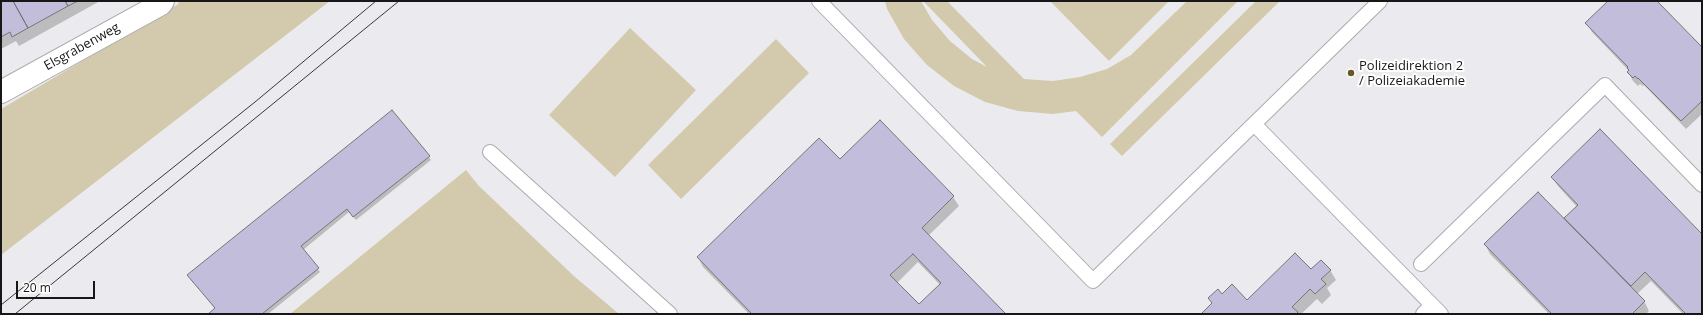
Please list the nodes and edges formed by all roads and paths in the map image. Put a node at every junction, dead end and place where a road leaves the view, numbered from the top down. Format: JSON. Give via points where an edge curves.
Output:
{"nodes":[{"id":1,"x":163,"y":1,"type":"edge"},
{"id":2,"x":819,"y":1,"type":"edge"},
{"id":3,"x":1380,"y":1,"type":"edge"},
{"id":4,"x":1,"y":92,"type":"edge"},
{"id":5,"x":1254,"y":124,"type":"junction"},
{"id":6,"x":490,"y":152,"type":"dead end"},
{"id":7,"x":1702,"y":185,"type":"edge"},
{"id":8,"x":1421,"y":264,"type":"dead end"},
{"id":9,"x":1432,"y":311,"type":"edge"},
{"id":10,"x":670,"y":314,"type":"edge"}],
"edges":[{"from":1,"to":4,"type":"street","name":"Elsgrabenweg"},
{"from":2,"to":5,"type":"lane","via":[[1093,281]]},
{"from":3,"to":5,"type":"lane"},
{"from":5,"to":9,"type":"lane"},
{"from":6,"to":10,"type":"lane"},
{"from":7,"to":8,"type":"lane","via":[[1604,85]]}]}
